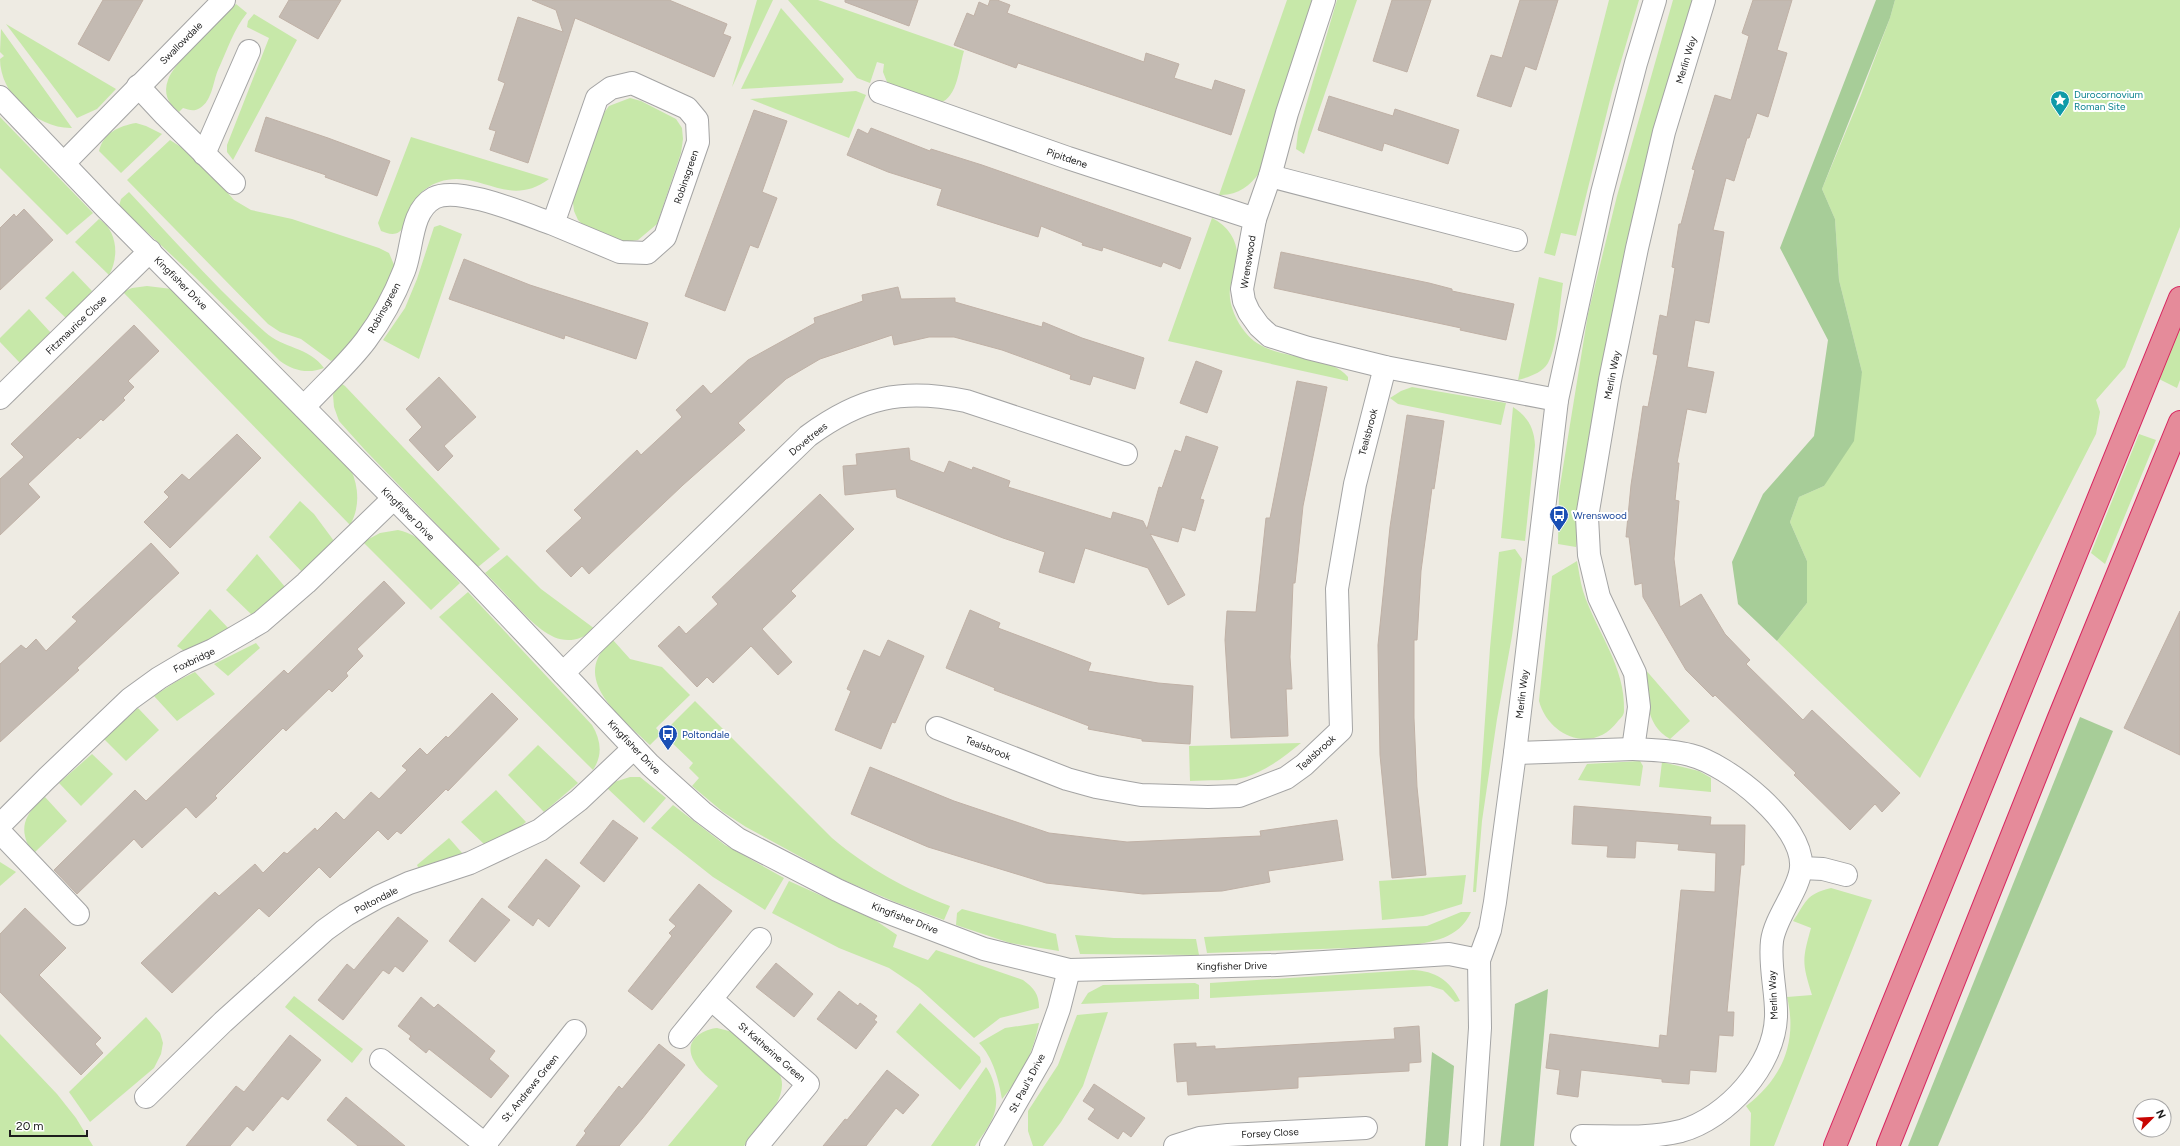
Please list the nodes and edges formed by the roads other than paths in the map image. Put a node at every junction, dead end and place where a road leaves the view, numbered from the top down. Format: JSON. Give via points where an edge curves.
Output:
{"nodes":[{"id":1,"x":224,"y":0,"type":"edge"},
{"id":2,"x":1324,"y":0,"type":"edge"},
{"id":3,"x":1655,"y":0,"type":"edge"},
{"id":4,"x":1704,"y":0,"type":"edge"},
{"id":5,"x":249,"y":51,"type":"dead end"},
{"id":6,"x":138,"y":86,"type":"junction"},
{"id":7,"x":880,"y":92,"type":"dead end"},
{"id":8,"x":0,"y":97,"type":"edge"},
{"id":9,"x":204,"y":154,"type":"junction"},
{"id":10,"x":64,"y":163,"type":"junction"},
{"id":11,"x":1270,"y":176,"type":"junction"},
{"id":12,"x":234,"y":183,"type":"dead end"},
{"id":13,"x":1255,"y":219,"type":"junction"},
{"id":14,"x":553,"y":224,"type":"junction"},
{"id":15,"x":1516,"y":240,"type":"dead end"},
{"id":16,"x":150,"y":251,"type":"junction"},
{"id":17,"x":2180,"y":298,"type":"edge"},
{"id":18,"x":1385,"y":367,"type":"junction"},
{"id":19,"x":0,"y":398,"type":"edge"},
{"id":20,"x":1557,"y":400,"type":"junction"},
{"id":21,"x":304,"y":407,"type":"junction"},
{"id":22,"x":2180,"y":422,"type":"edge"},
{"id":23,"x":1126,"y":454,"type":"dead end"},
{"id":24,"x":393,"y":499,"type":"junction"},
{"id":25,"x":563,"y":673,"type":"junction"},
{"id":26,"x":937,"y":728,"type":"dead end"},
{"id":27,"x":634,"y":748,"type":"junction"},
{"id":28,"x":1633,"y":749,"type":"junction"},
{"id":29,"x":1515,"y":753,"type":"junction"},
{"id":30,"x":0,"y":825,"type":"edge"},
{"id":31,"x":0,"y":832,"type":"edge"},
{"id":32,"x":1802,"y":868,"type":"junction"},
{"id":33,"x":1846,"y":875,"type":"dead end"},
{"id":34,"x":78,"y":914,"type":"dead end"},
{"id":35,"x":760,"y":939,"type":"dead end"},
{"id":36,"x":1479,"y":960,"type":"junction"},
{"id":37,"x":1068,"y":970,"type":"junction"},
{"id":38,"x":711,"y":999,"type":"junction"},
{"id":39,"x":575,"y":1031,"type":"dead end"},
{"id":40,"x":680,"y":1037,"type":"dead end"},
{"id":41,"x":381,"y":1060,"type":"dead end"},
{"id":42,"x":146,"y":1097,"type":"dead end"},
{"id":43,"x":1366,"y":1128,"type":"dead end"},
{"id":44,"x":1582,"y":1136,"type":"dead end"},
{"id":45,"x":486,"y":1145,"type":"edge"},
{"id":46,"x":994,"y":1145,"type":"edge"},
{"id":47,"x":757,"y":1146,"type":"edge"},
{"id":48,"x":1175,"y":1146,"type":"edge"},
{"id":49,"x":1472,"y":1146,"type":"edge"},
{"id":50,"x":1835,"y":1146,"type":"edge"},
{"id":51,"x":1888,"y":1146,"type":"edge"}],
"edges":[{"from":1,"to":6,"type":"street","name":"Swallowdale"},
{"from":2,"to":11,"type":"street","name":"Wrenswood","via":[[1287,113]]},
{"from":3,"to":20,"type":"street","name":"Merlin Way","via":[[1602,193]]},
{"from":4,"to":28,"type":"street","name":"Merlin Way","via":[[1664,132],[1637,248],[1610,380],[1587,517],[1589,555],[1599,597],[1635,674],[1639,707]]},
{"from":5,"to":9,"type":"street"},
{"from":6,"to":9,"type":"street"},
{"from":6,"to":10,"type":"street","name":"Swallowdale"},
{"from":7,"to":13,"type":"street","name":"Pipitdene","via":[[1068,158]]},
{"from":8,"to":10,"type":"street","name":"Kingfisher Drive"},
{"from":9,"to":12,"type":"street"},
{"from":10,"to":16,"type":"street","name":"Kingfisher Drive"},
{"from":11,"to":13,"type":"street","name":"Wrenswood"},
{"from":11,"to":15,"type":"street"},
{"from":13,"to":18,"type":"street","name":"Wrenswood","via":[[1242,289],[1244,301],[1259,326],[1270,336]]},
{"from":14,"to":14,"type":"street","name":"Robinsgreen","via":[[597,98],[610,88],[632,83],[687,108],[697,120],[698,142],[665,237],[647,253],[620,252]]},
{"from":14,"to":21,"type":"street","name":"Robinsgreen","via":[[467,195],[448,193],[434,198],[423,208],[416,222],[404,271],[376,325],[366,340]]},
{"from":16,"to":19,"type":"street","name":"Fitzmaurice Close"},
{"from":16,"to":21,"type":"street","name":"Kingfisher Drive"},
{"from":17,"to":50,"type":"highway"},
{"from":18,"to":20,"type":"street","name":"Wrenswood"},
{"from":18,"to":26,"type":"street","name":"Tealsbrook","via":[[1355,484],[1337,589],[1342,730],[1304,765],[1286,778],[1239,796],[1140,795],[1096,788],[1067,779]]},
{"from":20,"to":29,"type":"street","name":"Merlin Way"},
{"from":21,"to":24,"type":"street","name":"Kingfisher Drive"},
{"from":22,"to":51,"type":"highway"},
{"from":23,"to":25,"type":"street","name":"Dovetrees","via":[[966,401],[941,396],[899,395],[858,406],[839,415],[808,436]]},
{"from":24,"to":25,"type":"street","name":"Kingfisher Drive"},
{"from":24,"to":30,"type":"street","name":"Foxbridge","via":[[306,583],[261,622],[213,650],[186,662],[130,699]]},
{"from":25,"to":27,"type":"street","name":"Kingfisher Drive"},
{"from":27,"to":37,"type":"street","name":"Kingfisher Drive","via":[[702,812],[738,838],[830,887],[879,909],[984,949]]},
{"from":27,"to":42,"type":"street","name":"Poltondale","via":[[579,800],[540,830],[470,863],[409,883],[346,915],[325,930],[223,1022]]},
{"from":28,"to":29,"type":"street"},
{"from":28,"to":32,"type":"street","via":[[1691,755],[1731,773],[1753,791],[1791,834],[1800,853]]},
{"from":29,"to":36,"type":"street","name":"Merlin Way","via":[[1495,902],[1490,930]]},
{"from":31,"to":34,"type":"street"},
{"from":32,"to":33,"type":"street","via":[[1822,869]]},
{"from":32,"to":44,"type":"street","name":"Merlin Way","via":[[1772,940],[1771,962],[1776,1017],[1771,1042],[1762,1063],[1748,1084],[1724,1108],[1682,1130],[1650,1136]]},
{"from":35,"to":38,"type":"street"},
{"from":36,"to":37,"type":"street","name":"Kingfisher Drive","via":[[1449,954],[1277,965]]},
{"from":36,"to":49,"type":"street","name":"Merlin Way","via":[[1480,1028]]},
{"from":37,"to":46,"type":"street","name":"St. Paul's Drive","via":[[1059,1009],[1042,1057]]},
{"from":38,"to":40,"type":"street"},
{"from":38,"to":47,"type":"street","name":"St Katherine Green","via":[[808,1084]]},
{"from":39,"to":45,"type":"street","name":"St. Andrews Green"},
{"from":41,"to":45,"type":"street","name":"St. Andrews Green"},
{"from":43,"to":48,"type":"street","name":"Forsey Close","via":[[1228,1135],[1200,1138]]}]}
